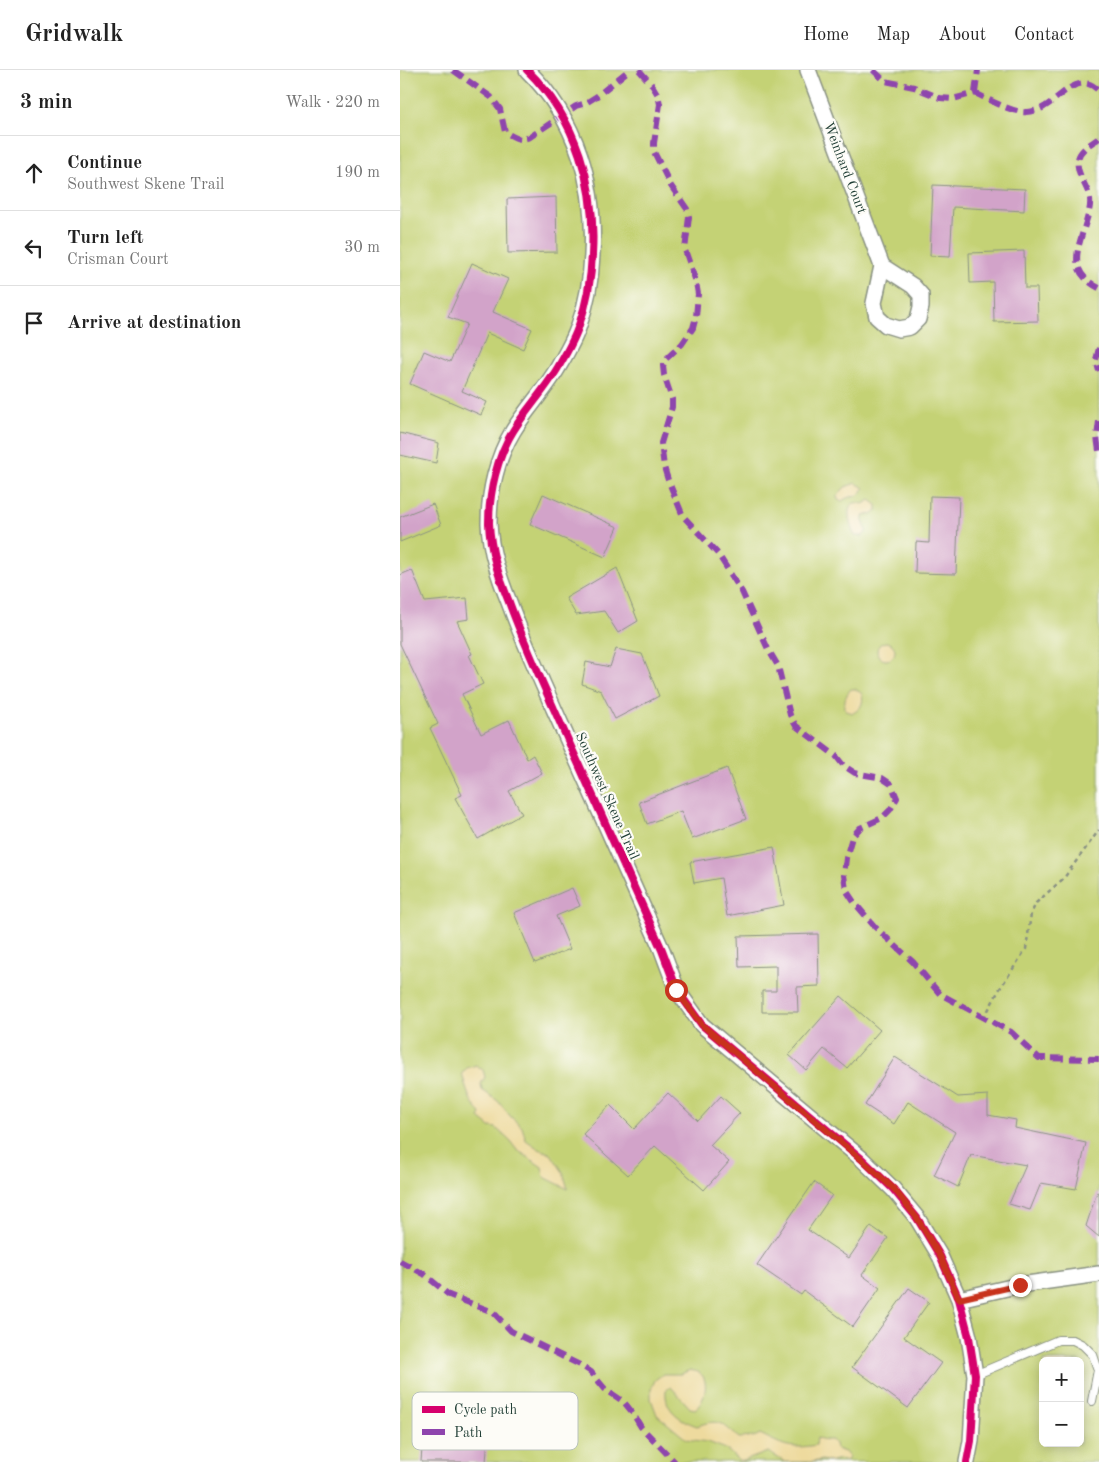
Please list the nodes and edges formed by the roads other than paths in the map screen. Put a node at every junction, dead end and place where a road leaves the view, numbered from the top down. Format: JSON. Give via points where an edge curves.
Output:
{"nodes":[{"id":1,"x":527,"y":70,"type":"edge"},
{"id":2,"x":808,"y":70,"type":"edge"},
{"id":3,"x":882,"y":266,"type":"dead end"},
{"id":4,"x":1099,"y":1274,"type":"edge"},
{"id":5,"x":959,"y":1299,"type":"junction"},
{"id":6,"x":975,"y":1375,"type":"junction"},
{"id":7,"x":1092,"y":1401,"type":"dead end"},
{"id":8,"x":967,"y":1462,"type":"edge"}],
"edges":[{"from":1,"to":5,"type":"street","name":"Southwest Skene Trail","via":[[558,108],[575,140],[591,200],[593,235],[588,296],[579,327],[559,366],[513,430],[499,459],[489,523],[493,554],[504,588],[521,636],[662,950],[676,990],[702,1025],[894,1189],[917,1218],[940,1256]]},
{"from":2,"to":3,"type":"street","name":"Weinhard Court"},
{"from":4,"to":5,"type":"street","via":[[1020,1285]]},
{"from":5,"to":6,"type":"street","name":"Southwest Skene Trail"},
{"from":6,"to":7,"type":"lane","via":[[1058,1340],[1073,1340],[1093,1355],[1098,1370]]},
{"from":6,"to":8,"type":"street","name":"Southwest Skene Trail"}]}
